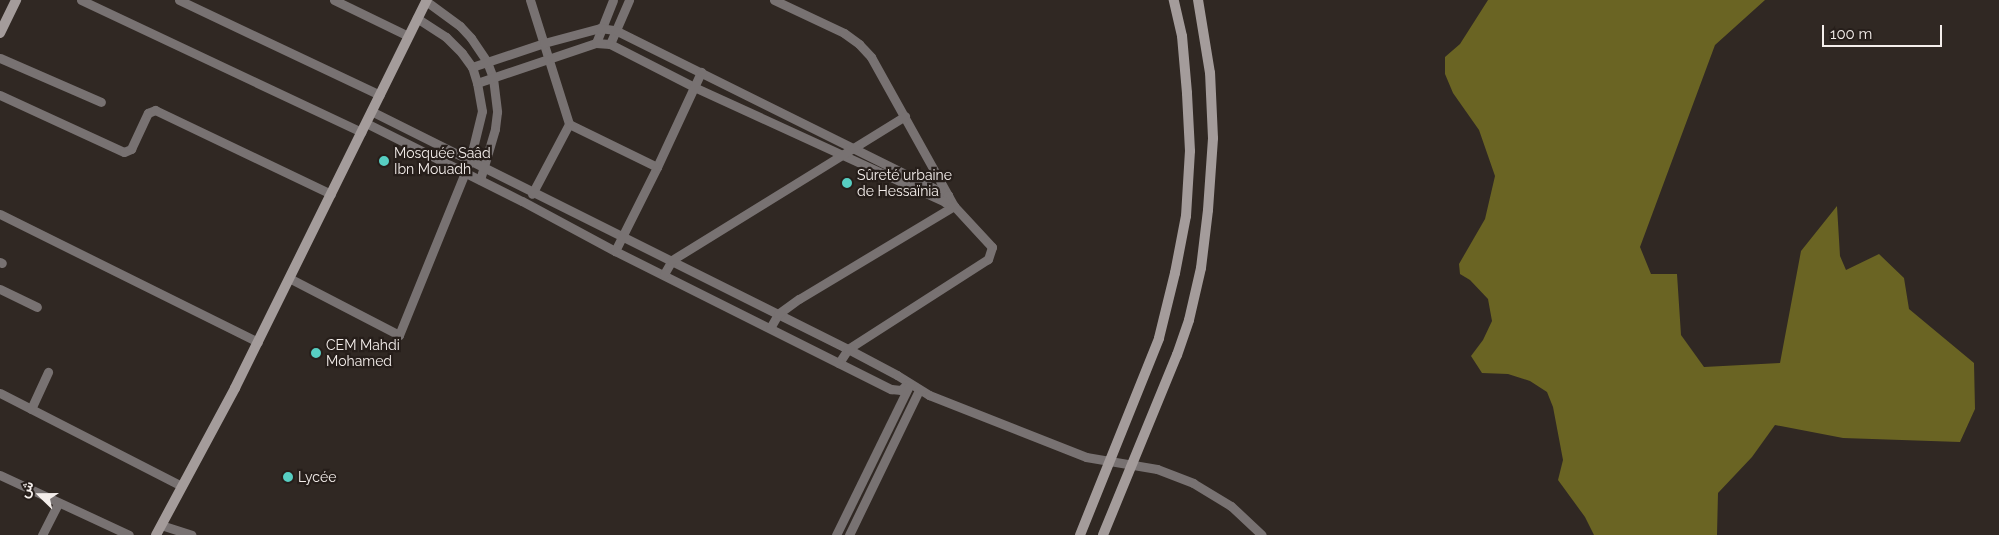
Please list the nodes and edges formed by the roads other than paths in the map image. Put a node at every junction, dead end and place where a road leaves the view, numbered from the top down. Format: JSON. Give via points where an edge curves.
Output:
{"nodes":[{"id":1,"x":15,"y":0,"type":"edge"},
{"id":2,"x":81,"y":0,"type":"edge"},
{"id":3,"x":179,"y":0,"type":"edge"},
{"id":4,"x":334,"y":0,"type":"edge"},
{"id":5,"x":530,"y":0,"type":"edge"},
{"id":6,"x":613,"y":0,"type":"edge"},
{"id":7,"x":629,"y":0,"type":"edge"},
{"id":8,"x":774,"y":0,"type":"edge"},
{"id":9,"x":1174,"y":0,"type":"edge"},
{"id":10,"x":1198,"y":0,"type":"edge"},
{"id":11,"x":427,"y":1,"type":"edge"},
{"id":12,"x":417,"y":18,"type":"junction"},
{"id":13,"x":600,"y":28,"type":"junction"},
{"id":14,"x":1,"y":29,"type":"edge"},
{"id":15,"x":614,"y":30,"type":"junction"},
{"id":16,"x":408,"y":36,"type":"junction"},
{"id":17,"x":544,"y":43,"type":"junction"},
{"id":18,"x":596,"y":44,"type":"junction"},
{"id":19,"x":610,"y":44,"type":"junction"},
{"id":20,"x":0,"y":58,"type":"edge"},
{"id":21,"x":549,"y":59,"type":"junction"},
{"id":22,"x":488,"y":62,"type":"junction"},
{"id":23,"x":472,"y":67,"type":"junction"},
{"id":24,"x":701,"y":72,"type":"junction"},
{"id":25,"x":493,"y":78,"type":"junction"},
{"id":26,"x":477,"y":83,"type":"junction"},
{"id":27,"x":694,"y":87,"type":"junction"},
{"id":28,"x":0,"y":95,"type":"edge"},
{"id":29,"x":380,"y":95,"type":"junction"},
{"id":30,"x":100,"y":102,"type":"dead end"},
{"id":31,"x":371,"y":111,"type":"junction"},
{"id":32,"x":905,"y":116,"type":"junction"},
{"id":33,"x":569,"y":124,"type":"junction"},
{"id":34,"x":363,"y":127,"type":"junction"},
{"id":35,"x":853,"y":148,"type":"junction"},
{"id":36,"x":842,"y":154,"type":"junction"},
{"id":37,"x":470,"y":160,"type":"junction"},
{"id":38,"x":485,"y":167,"type":"junction"},
{"id":39,"x":657,"y":167,"type":"junction"},
{"id":40,"x":466,"y":173,"type":"junction"},
{"id":41,"x":480,"y":180,"type":"junction"},
{"id":42,"x":535,"y":192,"type":"junction"},
{"id":43,"x":330,"y":194,"type":"junction"},
{"id":44,"x":946,"y":198,"type":"junction"},
{"id":45,"x":522,"y":201,"type":"junction"},
{"id":46,"x":954,"y":206,"type":"junction"},
{"id":47,"x":0,"y":214,"type":"edge"},
{"id":48,"x":623,"y":236,"type":"junction"},
{"id":49,"x":614,"y":251,"type":"junction"},
{"id":50,"x":672,"y":260,"type":"junction"},
{"id":51,"x":664,"y":274,"type":"junction"},
{"id":52,"x":289,"y":278,"type":"junction"},
{"id":53,"x":0,"y":289,"type":"edge"},
{"id":54,"x":37,"y":307,"type":"dead end"},
{"id":55,"x":778,"y":314,"type":"junction"},
{"id":56,"x":770,"y":328,"type":"junction"},
{"id":57,"x":258,"y":342,"type":"junction"},
{"id":58,"x":848,"y":349,"type":"junction"},
{"id":59,"x":839,"y":363,"type":"junction"},
{"id":60,"x":48,"y":372,"type":"dead end"},
{"id":61,"x":909,"y":384,"type":"junction"},
{"id":62,"x":918,"y":390,"type":"junction"},
{"id":63,"x":0,"y":393,"type":"edge"},
{"id":64,"x":31,"y":409,"type":"junction"},
{"id":65,"x":874,"y":456,"type":"junction"},
{"id":66,"x":884,"y":461,"type":"junction"},
{"id":67,"x":1109,"y":462,"type":"junction"},
{"id":68,"x":1132,"y":465,"type":"junction"},
{"id":69,"x":0,"y":476,"type":"edge"},
{"id":70,"x":182,"y":486,"type":"junction"},
{"id":71,"x":58,"y":503,"type":"junction"},
{"id":72,"x":162,"y":525,"type":"junction"},
{"id":73,"x":42,"y":535,"type":"edge"},
{"id":74,"x":129,"y":535,"type":"edge"},
{"id":75,"x":156,"y":535,"type":"edge"},
{"id":76,"x":191,"y":535,"type":"edge"},
{"id":77,"x":836,"y":535,"type":"edge"},
{"id":78,"x":849,"y":535,"type":"edge"},
{"id":79,"x":1080,"y":535,"type":"edge"},
{"id":80,"x":1103,"y":535,"type":"edge"},
{"id":81,"x":1262,"y":535,"type":"edge"}],
"edges":[{"from":1,"to":14,"type":"street"},
{"from":2,"to":34,"type":"street"},
{"from":3,"to":29,"type":"street"},
{"from":4,"to":16,"type":"street"},
{"from":5,"to":17,"type":"street"},
{"from":6,"to":13,"type":"street"},
{"from":7,"to":15,"type":"street"},
{"from":8,"to":32,"type":"street","via":[[844,33],[859,44],[871,57]]},
{"from":9,"to":67,"type":"street","via":[[1182,36],[1187,93],[1190,151],[1186,216],[1158,338]]},
{"from":10,"to":68,"type":"street","via":[[1210,74],[1213,138],[1201,268],[1177,355]]},
{"from":11,"to":12,"type":"street"},
{"from":11,"to":22,"type":"street","via":[[460,26]]},
{"from":12,"to":16,"type":"street"},
{"from":12,"to":23,"type":"street","via":[[446,37]]},
{"from":13,"to":15,"type":"street"},
{"from":13,"to":17,"type":"street"},
{"from":13,"to":18,"type":"street"},
{"from":15,"to":19,"type":"street"},
{"from":15,"to":24,"type":"street"},
{"from":16,"to":29,"type":"street"},
{"from":17,"to":21,"type":"street"},
{"from":17,"to":22,"type":"street"},
{"from":18,"to":19,"type":"street"},
{"from":18,"to":21,"type":"street"},
{"from":19,"to":27,"type":"street"},
{"from":20,"to":30,"type":"street"},
{"from":21,"to":25,"type":"street"},
{"from":21,"to":33,"type":"street"},
{"from":22,"to":23,"type":"street"},
{"from":22,"to":25,"type":"street"},
{"from":23,"to":26,"type":"street"},
{"from":24,"to":27,"type":"street"},
{"from":24,"to":35,"type":"street"},
{"from":25,"to":26,"type":"street"},
{"from":25,"to":38,"type":"street","via":[[497,112]]},
{"from":26,"to":37,"type":"street","via":[[482,111]]},
{"from":27,"to":36,"type":"street"},
{"from":27,"to":39,"type":"street"},
{"from":28,"to":43,"type":"street","via":[[124,152],[132,147],[148,113],[155,110]]},
{"from":29,"to":31,"type":"street"},
{"from":31,"to":34,"type":"street"},
{"from":31,"to":37,"type":"street"},
{"from":32,"to":35,"type":"street"},
{"from":32,"to":44,"type":"street"},
{"from":33,"to":39,"type":"street"},
{"from":33,"to":42,"type":"street"},
{"from":34,"to":40,"type":"street"},
{"from":34,"to":43,"type":"street"},
{"from":35,"to":36,"type":"street"},
{"from":35,"to":44,"type":"street"},
{"from":36,"to":44,"type":"street"},
{"from":36,"to":50,"type":"street"},
{"from":37,"to":38,"type":"street"},
{"from":37,"to":40,"type":"street"},
{"from":38,"to":41,"type":"street"},
{"from":38,"to":42,"type":"street"},
{"from":39,"to":48,"type":"street"},
{"from":40,"to":41,"type":"street"},
{"from":40,"to":52,"type":"street","via":[[399,335]]},
{"from":41,"to":45,"type":"street"},
{"from":42,"to":45,"type":"street"},
{"from":42,"to":48,"type":"street"},
{"from":43,"to":52,"type":"street"},
{"from":44,"to":46,"type":"street"},
{"from":45,"to":49,"type":"street"},
{"from":46,"to":55,"type":"street"},
{"from":46,"to":58,"type":"street","via":[[992,248],[988,259]]},
{"from":47,"to":57,"type":"street"},
{"from":48,"to":49,"type":"street"},
{"from":48,"to":50,"type":"street"},
{"from":49,"to":51,"type":"street"},
{"from":50,"to":51,"type":"street"},
{"from":50,"to":55,"type":"street"},
{"from":51,"to":56,"type":"street"},
{"from":52,"to":57,"type":"street"},
{"from":53,"to":54,"type":"street"},
{"from":55,"to":56,"type":"street"},
{"from":55,"to":58,"type":"street"},
{"from":56,"to":59,"type":"street"},
{"from":57,"to":70,"type":"street"},
{"from":58,"to":59,"type":"street"},
{"from":58,"to":61,"type":"street"},
{"from":59,"to":61,"type":"street","via":[[894,390],[901,390]]},
{"from":60,"to":64,"type":"street"},
{"from":61,"to":62,"type":"street"},
{"from":61,"to":65,"type":"street"},
{"from":62,"to":66,"type":"street"},
{"from":62,"to":67,"type":"street","via":[[1076,454]]},
{"from":63,"to":64,"type":"street"},
{"from":64,"to":70,"type":"street"},
{"from":65,"to":66,"type":"street"},
{"from":65,"to":77,"type":"street"},
{"from":66,"to":78,"type":"street"},
{"from":67,"to":68,"type":"street"},
{"from":67,"to":79,"type":"street"},
{"from":68,"to":80,"type":"street"},
{"from":68,"to":81,"type":"street","via":[[1166,472],[1206,490],[1243,515]]},
{"from":69,"to":71,"type":"street"},
{"from":70,"to":72,"type":"street"},
{"from":71,"to":73,"type":"street"},
{"from":71,"to":74,"type":"street"},
{"from":72,"to":75,"type":"street"},
{"from":72,"to":76,"type":"street"}]}
